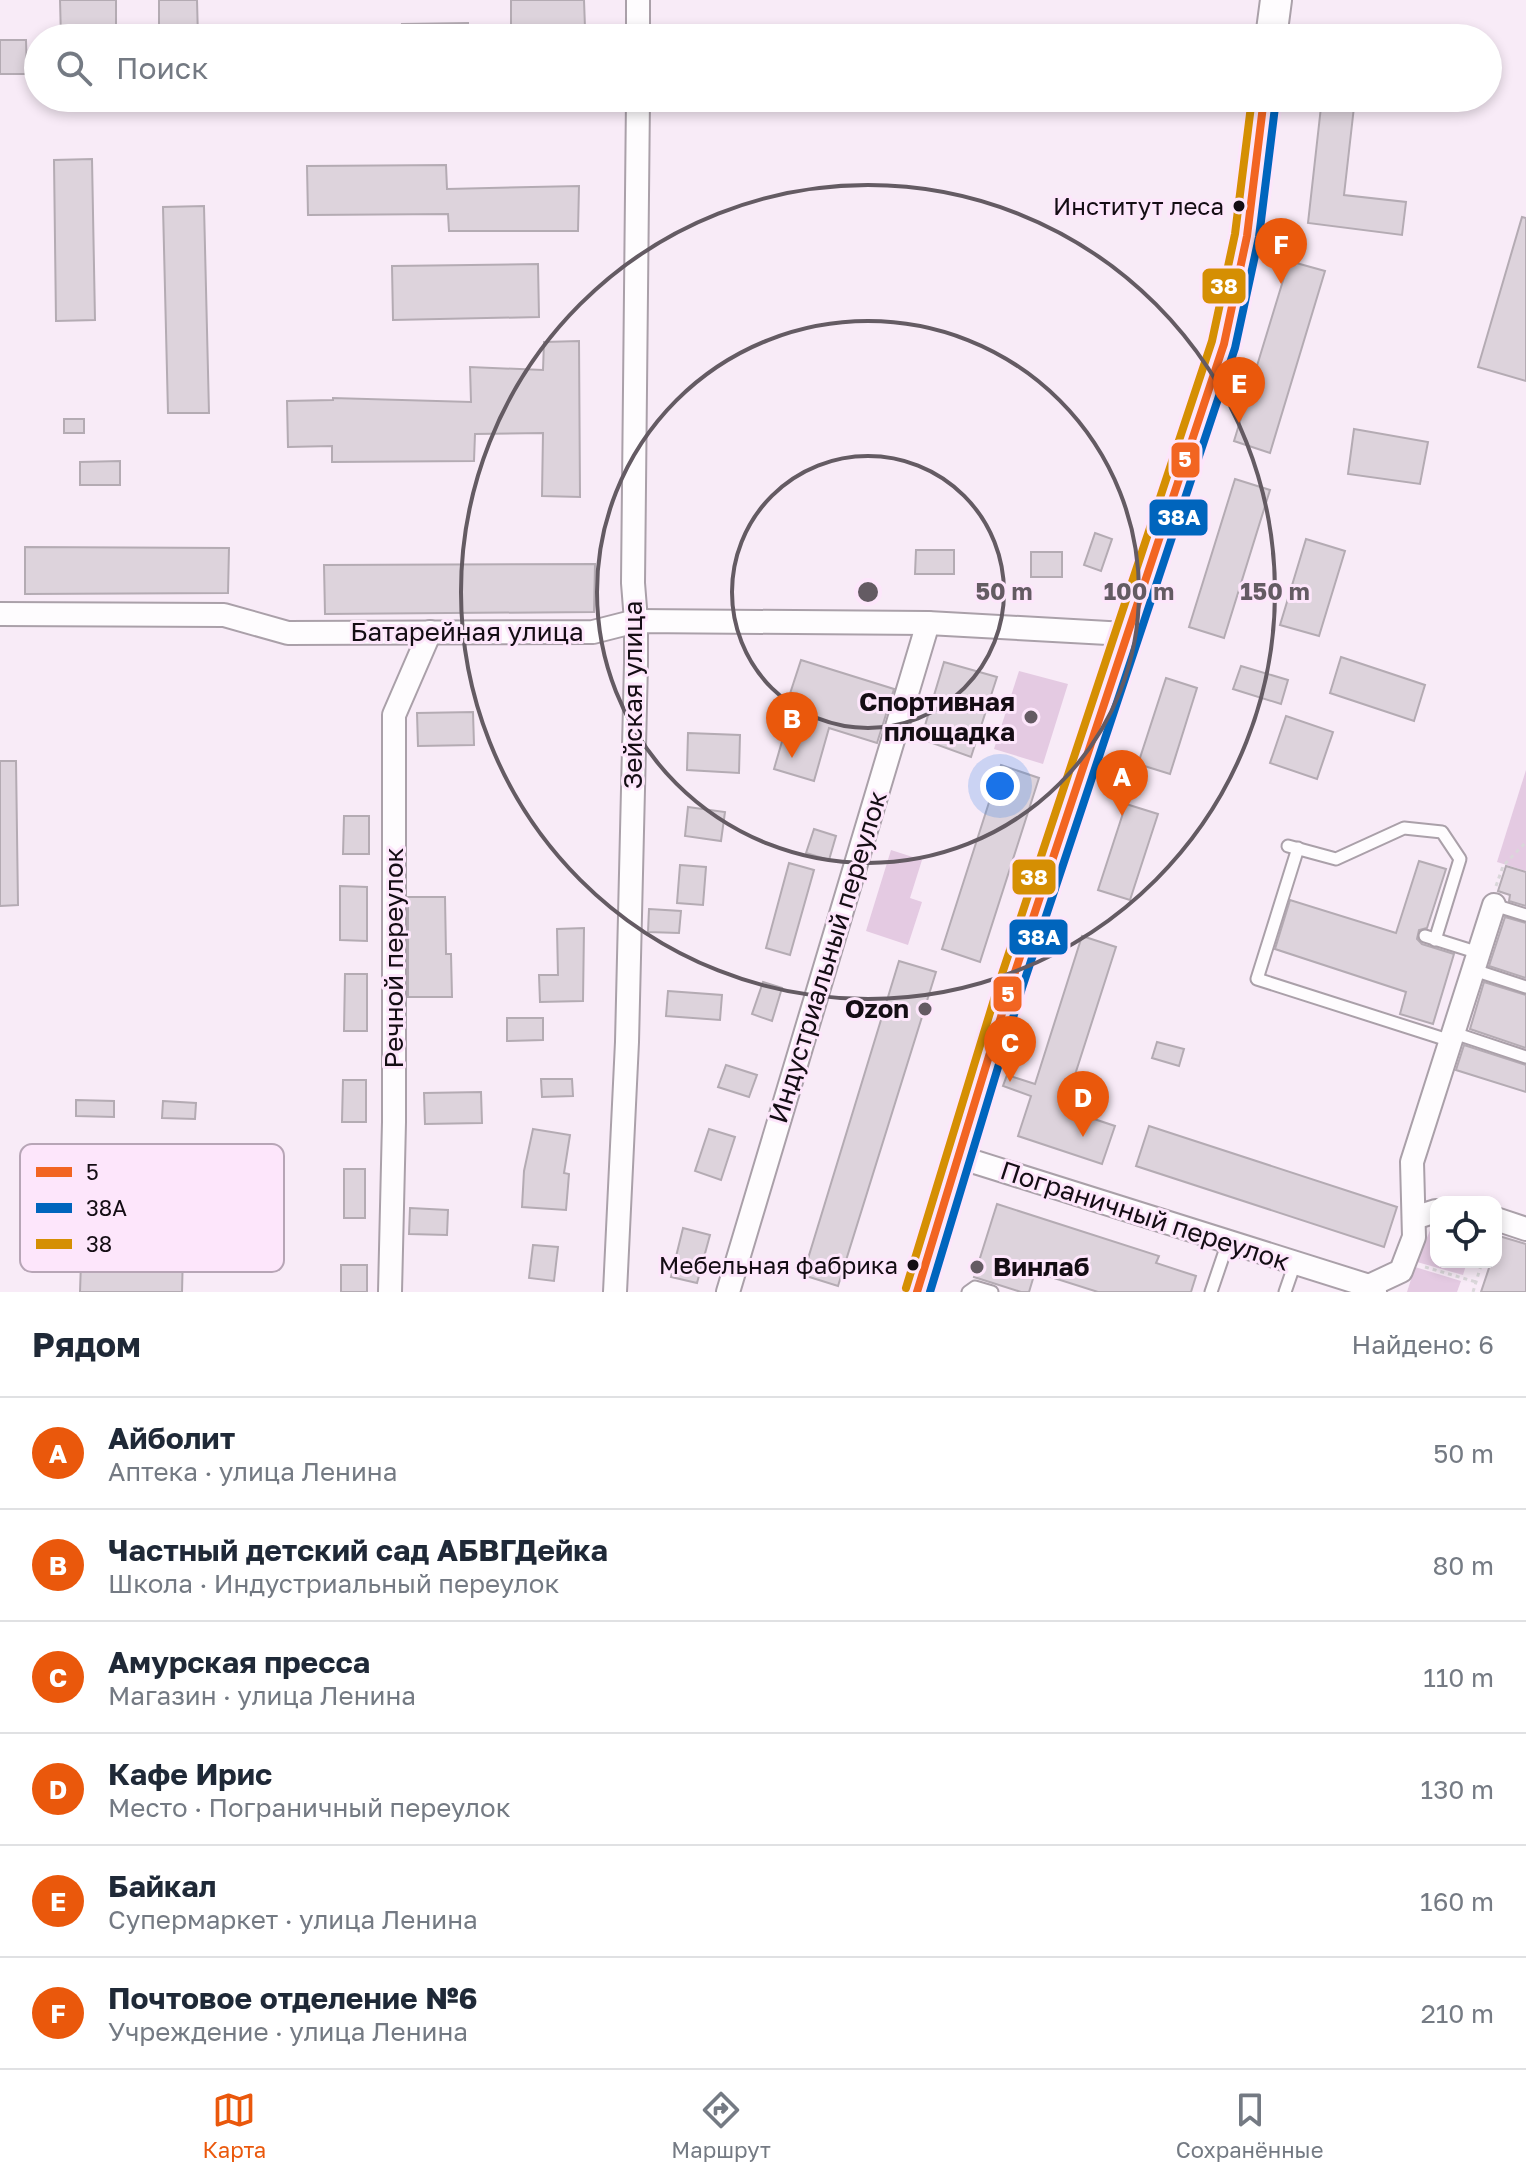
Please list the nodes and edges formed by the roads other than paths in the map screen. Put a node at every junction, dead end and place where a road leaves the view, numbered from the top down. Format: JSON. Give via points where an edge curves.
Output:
{"nodes":[{"id":1,"x":638,"y":0,"type":"edge"},
{"id":2,"x":1276,"y":0,"type":"edge"},
{"id":3,"x":638,"y":24,"type":"edge"},
{"id":4,"x":1273,"y":24,"type":"edge"},
{"id":5,"x":638,"y":112,"type":"edge"},
{"id":6,"x":1262,"y":112,"type":"edge"},
{"id":7,"x":0,"y":614,"type":"edge"},
{"id":8,"x":636,"y":621,"type":"junction"},
{"id":9,"x":928,"y":623,"type":"junction"},
{"id":10,"x":430,"y":632,"type":"junction"},
{"id":11,"x":1126,"y":634,"type":"junction"},
{"id":12,"x":1494,"y":905,"type":"joint"},
{"id":13,"x":1526,"y":915,"type":"edge"},
{"id":14,"x":1477,"y":962,"type":"junction"},
{"id":15,"x":1526,"y":987,"type":"edge"},
{"id":16,"x":1452,"y":1037,"type":"junction"},
{"id":17,"x":1526,"y":1057,"type":"edge"},
{"id":18,"x":959,"y":1157,"type":"junction"},
{"id":19,"x":1430,"y":1213,"type":"edge"},
{"id":20,"x":1414,"y":1218,"type":"junction"},
{"id":21,"x":1502,"y":1221,"type":"edge"},
{"id":22,"x":1526,"y":1229,"type":"edge"},
{"id":23,"x":1228,"y":1242,"type":"junction"},
{"id":24,"x":1295,"y":1263,"type":"junction"},
{"id":25,"x":1372,"y":1289,"type":"edge"},
{"id":26,"x":390,"y":1292,"type":"edge"},
{"id":27,"x":615,"y":1292,"type":"edge"},
{"id":28,"x":728,"y":1292,"type":"edge"},
{"id":29,"x":918,"y":1292,"type":"edge"},
{"id":30,"x":968,"y":1292,"type":"edge"},
{"id":31,"x":992,"y":1292,"type":"edge"},
{"id":32,"x":1211,"y":1292,"type":"edge"},
{"id":33,"x":1285,"y":1292,"type":"edge"}],
"edges":[{"from":1,"to":3,"type":"street"},
{"from":2,"to":4,"type":"main road"},
{"from":5,"to":8,"type":"street","name":"Зейская улица"},
{"from":6,"to":11,"type":"main road","via":[[1247,236],[1224,344]]},
{"from":7,"to":10,"type":"street","name":"Батарейная улица","via":[[224,615],[288,633]]},
{"from":8,"to":9,"type":"street","name":"Батарейная улица"},
{"from":8,"to":10,"type":"street","name":"Батарейная улица","via":[[593,632]]},
{"from":8,"to":27,"type":"street","name":"Зейская улица","via":[[627,1042]]},
{"from":9,"to":11,"type":"street","name":"Батарейная улица"},
{"from":9,"to":28,"type":"street","name":"Индустриальный переулок"},
{"from":10,"to":26,"type":"street","name":"Речной переулок","via":[[394,715]]},
{"from":11,"to":18,"type":"main road"},
{"from":12,"to":13,"type":"lane"},
{"from":12,"to":14,"type":"street"},
{"from":14,"to":15,"type":"lane"},
{"from":14,"to":16,"type":"street"},
{"from":14,"to":16,"type":"lane","via":[[1430,938],[1460,859],[1442,832],[1404,828],[1336,859],[1293,847],[1257,979]]},
{"from":16,"to":17,"type":"lane"},
{"from":16,"to":20,"type":"street","via":[[1412,1162]]},
{"from":18,"to":23,"type":"street","name":"Пограничный переулок"},
{"from":18,"to":29,"type":"main road"},
{"from":19,"to":20,"type":"street"},
{"from":20,"to":25,"type":"street","via":[[1414,1237],[1401,1271]]},
{"from":21,"to":22,"type":"street"},
{"from":23,"to":24,"type":"street","name":"Пограничный переулок"},
{"from":23,"to":32,"type":"lane"},
{"from":24,"to":25,"type":"street","name":"Пограничный переулок"},
{"from":24,"to":33,"type":"lane"},
{"from":30,"to":31,"type":"lane","via":[[975,1287]]}]}
